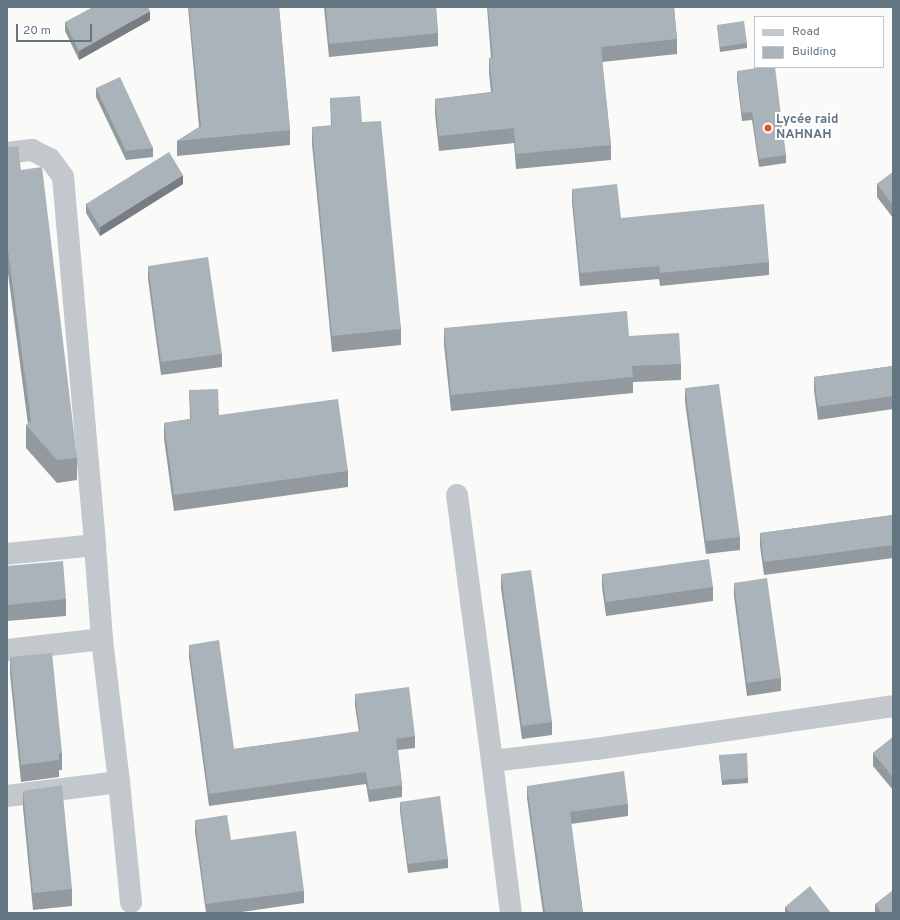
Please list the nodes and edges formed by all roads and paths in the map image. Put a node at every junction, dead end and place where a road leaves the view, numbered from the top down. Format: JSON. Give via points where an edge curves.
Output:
{"nodes":[{"id":1,"x":7,"y":153,"type":"edge"},
{"id":2,"x":457,"y":495,"type":"dead end"},
{"id":3,"x":95,"y":546,"type":"junction"},
{"id":4,"x":7,"y":554,"type":"edge"},
{"id":5,"x":102,"y":639,"type":"junction"},
{"id":6,"x":7,"y":650,"type":"edge"},
{"id":7,"x":893,"y":706,"type":"edge"},
{"id":8,"x":492,"y":761,"type":"junction"},
{"id":9,"x":119,"y":782,"type":"junction"},
{"id":10,"x":7,"y":796,"type":"edge"},
{"id":11,"x":132,"y":902,"type":"dead end"},
{"id":12,"x":511,"y":913,"type":"edge"}],
"edges":[{"from":1,"to":3,"type":"street","via":[[32,150],[50,159],[63,177]]},
{"from":2,"to":8,"type":"street"},
{"from":3,"to":4,"type":"street"},
{"from":3,"to":5,"type":"street"},
{"from":5,"to":6,"type":"street"},
{"from":5,"to":9,"type":"street"},
{"from":7,"to":8,"type":"street","via":[[596,749]]},
{"from":8,"to":12,"type":"street"},
{"from":9,"to":10,"type":"street"},
{"from":9,"to":11,"type":"street"}]}
